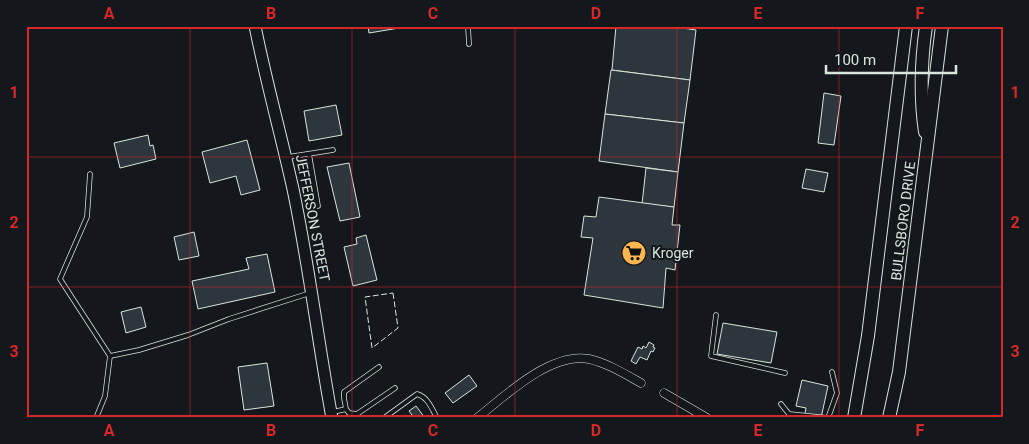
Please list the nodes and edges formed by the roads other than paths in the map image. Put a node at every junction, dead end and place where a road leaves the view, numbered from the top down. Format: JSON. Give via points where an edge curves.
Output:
{"nodes":[{"id":1,"x":255,"y":26,"type":"edge"},
{"id":2,"x":468,"y":26,"type":"edge"},
{"id":3,"x":906,"y":26,"type":"edge"},
{"id":4,"x":926,"y":26,"type":"edge"},
{"id":5,"x":942,"y":26,"type":"edge"},
{"id":6,"x":469,"y":44,"type":"dead end"},
{"id":7,"x":927,"y":147,"type":"junction"},
{"id":8,"x":332,"y":150,"type":"dead end"},
{"id":9,"x":308,"y":154,"type":"junction"},
{"id":10,"x":286,"y":158,"type":"junction"},
{"id":11,"x":90,"y":174,"type":"dead end"},
{"id":12,"x":318,"y":206,"type":"dead end"},
{"id":13,"x":312,"y":292,"type":"junction"},
{"id":14,"x":716,"y":315,"type":"dead end"},
{"id":15,"x":110,"y":356,"type":"junction"},
{"id":16,"x":379,"y":367,"type":"dead end"},
{"id":17,"x":832,"y":372,"type":"dead end"},
{"id":18,"x":785,"y":373,"type":"dead end"},
{"id":19,"x":641,"y":383,"type":"dead end"},
{"id":20,"x":394,"y":388,"type":"dead end"},
{"id":21,"x":664,"y":393,"type":"dead end"},
{"id":22,"x":781,"y":404,"type":"dead end"},
{"id":23,"x":346,"y":409,"type":"junction"},
{"id":24,"x":331,"y":415,"type":"edge"},
{"id":25,"x":96,"y":418,"type":"edge"},
{"id":26,"x":384,"y":418,"type":"edge"},
{"id":27,"x":437,"y":418,"type":"edge"},
{"id":28,"x":477,"y":418,"type":"edge"},
{"id":29,"x":707,"y":418,"type":"edge"},
{"id":30,"x":854,"y":418,"type":"edge"},
{"id":31,"x":889,"y":418,"type":"edge"}],
"edges":[{"from":1,"to":10,"type":"street","name":"JEFFERSON STREET"},
{"from":2,"to":6,"type":"lane"},
{"from":3,"to":30,"type":"main road","name":"BULLSBORO DRIVE","via":[[868,336]]},
{"from":4,"to":7,"type":"main road","via":[[922,53],[922,114]]},
{"from":5,"to":7,"type":"main road","name":"BULLSBORO DRIVE"},
{"from":7,"to":31,"type":"main road","name":"BULLSBORO DRIVE","via":[[900,362]]},
{"from":8,"to":9,"type":"lane"},
{"from":9,"to":10,"type":"lane"},
{"from":9,"to":12,"type":"lane"},
{"from":10,"to":13,"type":"street","name":"JEFFERSON STREET"},
{"from":11,"to":15,"type":"lane","via":[[87,217],[60,279]]},
{"from":13,"to":15,"type":"lane","via":[[188,336]]},
{"from":13,"to":24,"type":"street","name":"JEFFERSON STREET"},
{"from":14,"to":18,"type":"lane","via":[[711,356]]},
{"from":15,"to":25,"type":"lane","via":[[105,396]]},
{"from":16,"to":23,"type":"lane","via":[[344,392]]},
{"from":17,"to":22,"type":"lane","via":[[838,393],[828,418],[790,414]]},
{"from":19,"to":28,"type":"street","via":[[588,359],[566,360],[541,370]]},
{"from":20,"to":23,"type":"lane","via":[[357,414]]},
{"from":21,"to":29,"type":"street"},
{"from":23,"to":24,"type":"lane"},
{"from":26,"to":27,"type":"lane","via":[[417,394],[423,396]]}]}
